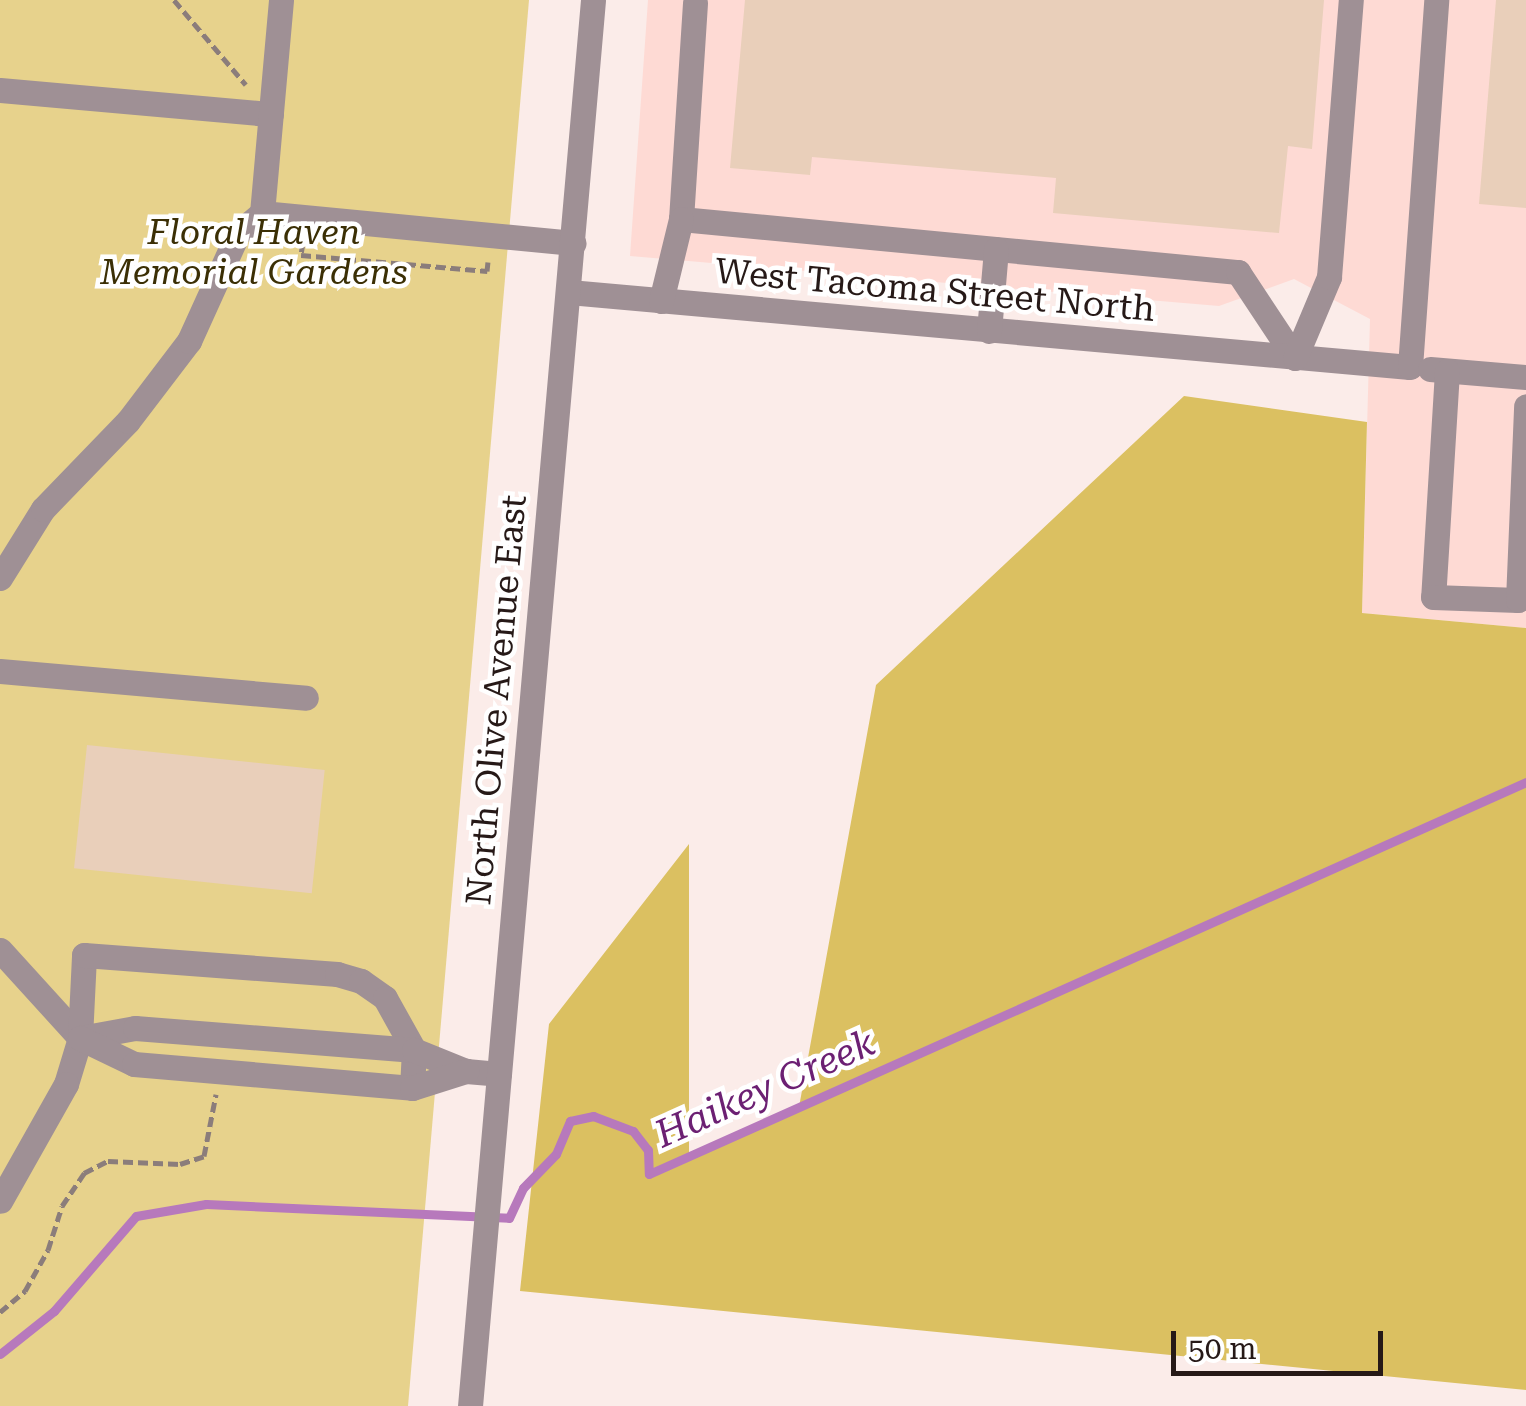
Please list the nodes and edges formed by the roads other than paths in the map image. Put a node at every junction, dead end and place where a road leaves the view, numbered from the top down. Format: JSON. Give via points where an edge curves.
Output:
{"nodes":[{"id":1,"x":282,"y":0,"type":"edge"},
{"id":2,"x":593,"y":0,"type":"edge"},
{"id":3,"x":1351,"y":0,"type":"edge"},
{"id":4,"x":1436,"y":0,"type":"edge"},
{"id":5,"x":695,"y":4,"type":"dead end"},
{"id":6,"x":0,"y":90,"type":"edge"},
{"id":7,"x":271,"y":114,"type":"junction"},
{"id":8,"x":262,"y":213,"type":"junction"},
{"id":9,"x":681,"y":219,"type":"junction"},
{"id":10,"x":574,"y":243,"type":"junction"},
{"id":11,"x":996,"y":249,"type":"junction"},
{"id":12,"x":569,"y":292,"type":"junction"},
{"id":13,"x":661,"y":301,"type":"junction"},
{"id":14,"x":990,"y":330,"type":"junction"},
{"id":15,"x":1294,"y":358,"type":"junction"},
{"id":16,"x":1410,"y":368,"type":"junction"},
{"id":17,"x":1447,"y":370,"type":"junction"},
{"id":18,"x":1526,"y":376,"type":"edge"},
{"id":19,"x":1526,"y":406,"type":"edge"},
{"id":20,"x":0,"y":578,"type":"edge"},
{"id":21,"x":0,"y":671,"type":"edge"},
{"id":22,"x":306,"y":698,"type":"dead end"},
{"id":23,"x":0,"y":950,"type":"edge"},
{"id":24,"x":80,"y":1038,"type":"junction"},
{"id":25,"x":414,"y":1050,"type":"junction"},
{"id":26,"x":466,"y":1071,"type":"junction"},
{"id":27,"x":498,"y":1074,"type":"junction"},
{"id":28,"x":412,"y":1088,"type":"junction"},
{"id":29,"x":0,"y":1201,"type":"edge"},
{"id":30,"x":470,"y":1406,"type":"edge"}],
"edges":[{"from":1,"to":7,"type":"street"},
{"from":2,"to":10,"type":"street","name":"North Olive Avenue East"},
{"from":3,"to":15,"type":"street","via":[[1329,277]]},
{"from":4,"to":16,"type":"street"},
{"from":5,"to":9,"type":"street"},
{"from":6,"to":7,"type":"street"},
{"from":7,"to":8,"type":"street"},
{"from":8,"to":10,"type":"street"},
{"from":8,"to":20,"type":"street","via":[[238,233],[189,341],[128,421],[42,509]]},
{"from":9,"to":11,"type":"street"},
{"from":9,"to":13,"type":"street"},
{"from":10,"to":12,"type":"street","name":"North Olive Avenue East"},
{"from":11,"to":14,"type":"street"},
{"from":11,"to":15,"type":"street","via":[[1238,272]]},
{"from":12,"to":13,"type":"street","name":"West Tacoma Street North"},
{"from":12,"to":27,"type":"street","name":"North Olive Avenue East"},
{"from":13,"to":14,"type":"street","name":"West Tacoma Street North"},
{"from":14,"to":15,"type":"street","name":"West Tacoma Street North"},
{"from":15,"to":16,"type":"street","name":"West Tacoma Street North"},
{"from":16,"to":17,"type":"street","name":"West Tacoma Street North"},
{"from":17,"to":18,"type":"street","name":"West Tacoma Street North"},
{"from":17,"to":19,"type":"street","via":[[1432,597],[1518,600]]},
{"from":21,"to":22,"type":"street"},
{"from":23,"to":24,"type":"street"},
{"from":24,"to":25,"type":"street","via":[[135,1028]]},
{"from":24,"to":25,"type":"street","via":[[84,955],[337,974],[385,998]]},
{"from":24,"to":28,"type":"street","via":[[134,1064]]},
{"from":24,"to":29,"type":"street","via":[[66,1084]]},
{"from":25,"to":26,"type":"street"},
{"from":25,"to":28,"type":"street"},
{"from":26,"to":27,"type":"street"},
{"from":26,"to":28,"type":"street"},
{"from":27,"to":30,"type":"street","name":"North Olive Avenue East"}]}
